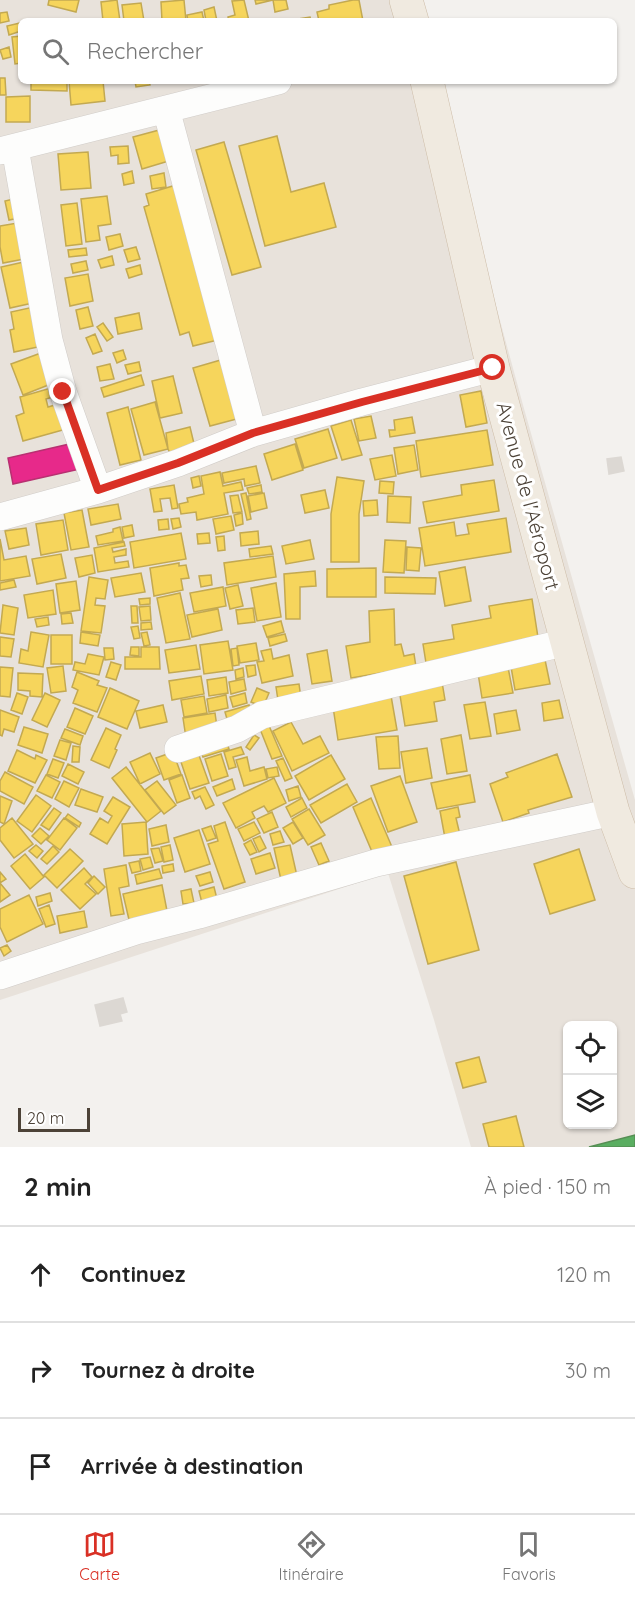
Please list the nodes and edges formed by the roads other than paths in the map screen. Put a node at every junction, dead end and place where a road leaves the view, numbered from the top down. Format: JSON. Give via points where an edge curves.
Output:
{"nodes":[{"id":1,"x":406,"y":0,"type":"edge"},
{"id":2,"x":411,"y":18,"type":"edge"},
{"id":3,"x":266,"y":84,"type":"edge"},
{"id":4,"x":428,"y":84,"type":"edge"},
{"id":5,"x":166,"y":109,"type":"junction"},
{"id":6,"x":8,"y":149,"type":"edge"},
{"id":7,"x":493,"y":368,"type":"junction"},
{"id":8,"x":253,"y":433,"type":"junction"},
{"id":9,"x":98,"y":490,"type":"junction"},
{"id":10,"x":0,"y":516,"type":"edge"},
{"id":11,"x":567,"y":642,"type":"junction"},
{"id":12,"x":178,"y":749,"type":"dead end"},
{"id":13,"x":613,"y":812,"type":"junction"},
{"id":14,"x":635,"y":872,"type":"edge"},
{"id":15,"x":0,"y":976,"type":"edge"}],
"edges":[{"from":1,"to":2,"type":"highway"},
{"from":3,"to":5,"type":"street"},
{"from":4,"to":7,"type":"highway","name":"Avenue de l'Aéroport"},
{"from":5,"to":6,"type":"street"},
{"from":5,"to":8,"type":"street"},
{"from":6,"to":9,"type":"street","via":[[49,340]]},
{"from":7,"to":8,"type":"street"},
{"from":7,"to":11,"type":"highway","name":"Avenue de l'Aéroport"},
{"from":8,"to":9,"type":"street"},
{"from":9,"to":10,"type":"street"},
{"from":11,"to":12,"type":"street","via":[[262,715],[237,729]]},
{"from":11,"to":13,"type":"highway","name":"Avenue de l'Aéroport"},
{"from":13,"to":14,"type":"highway","name":"Avenue de l'Aéroport"},
{"from":13,"to":15,"type":"street","via":[[376,863],[136,931]]}]}
